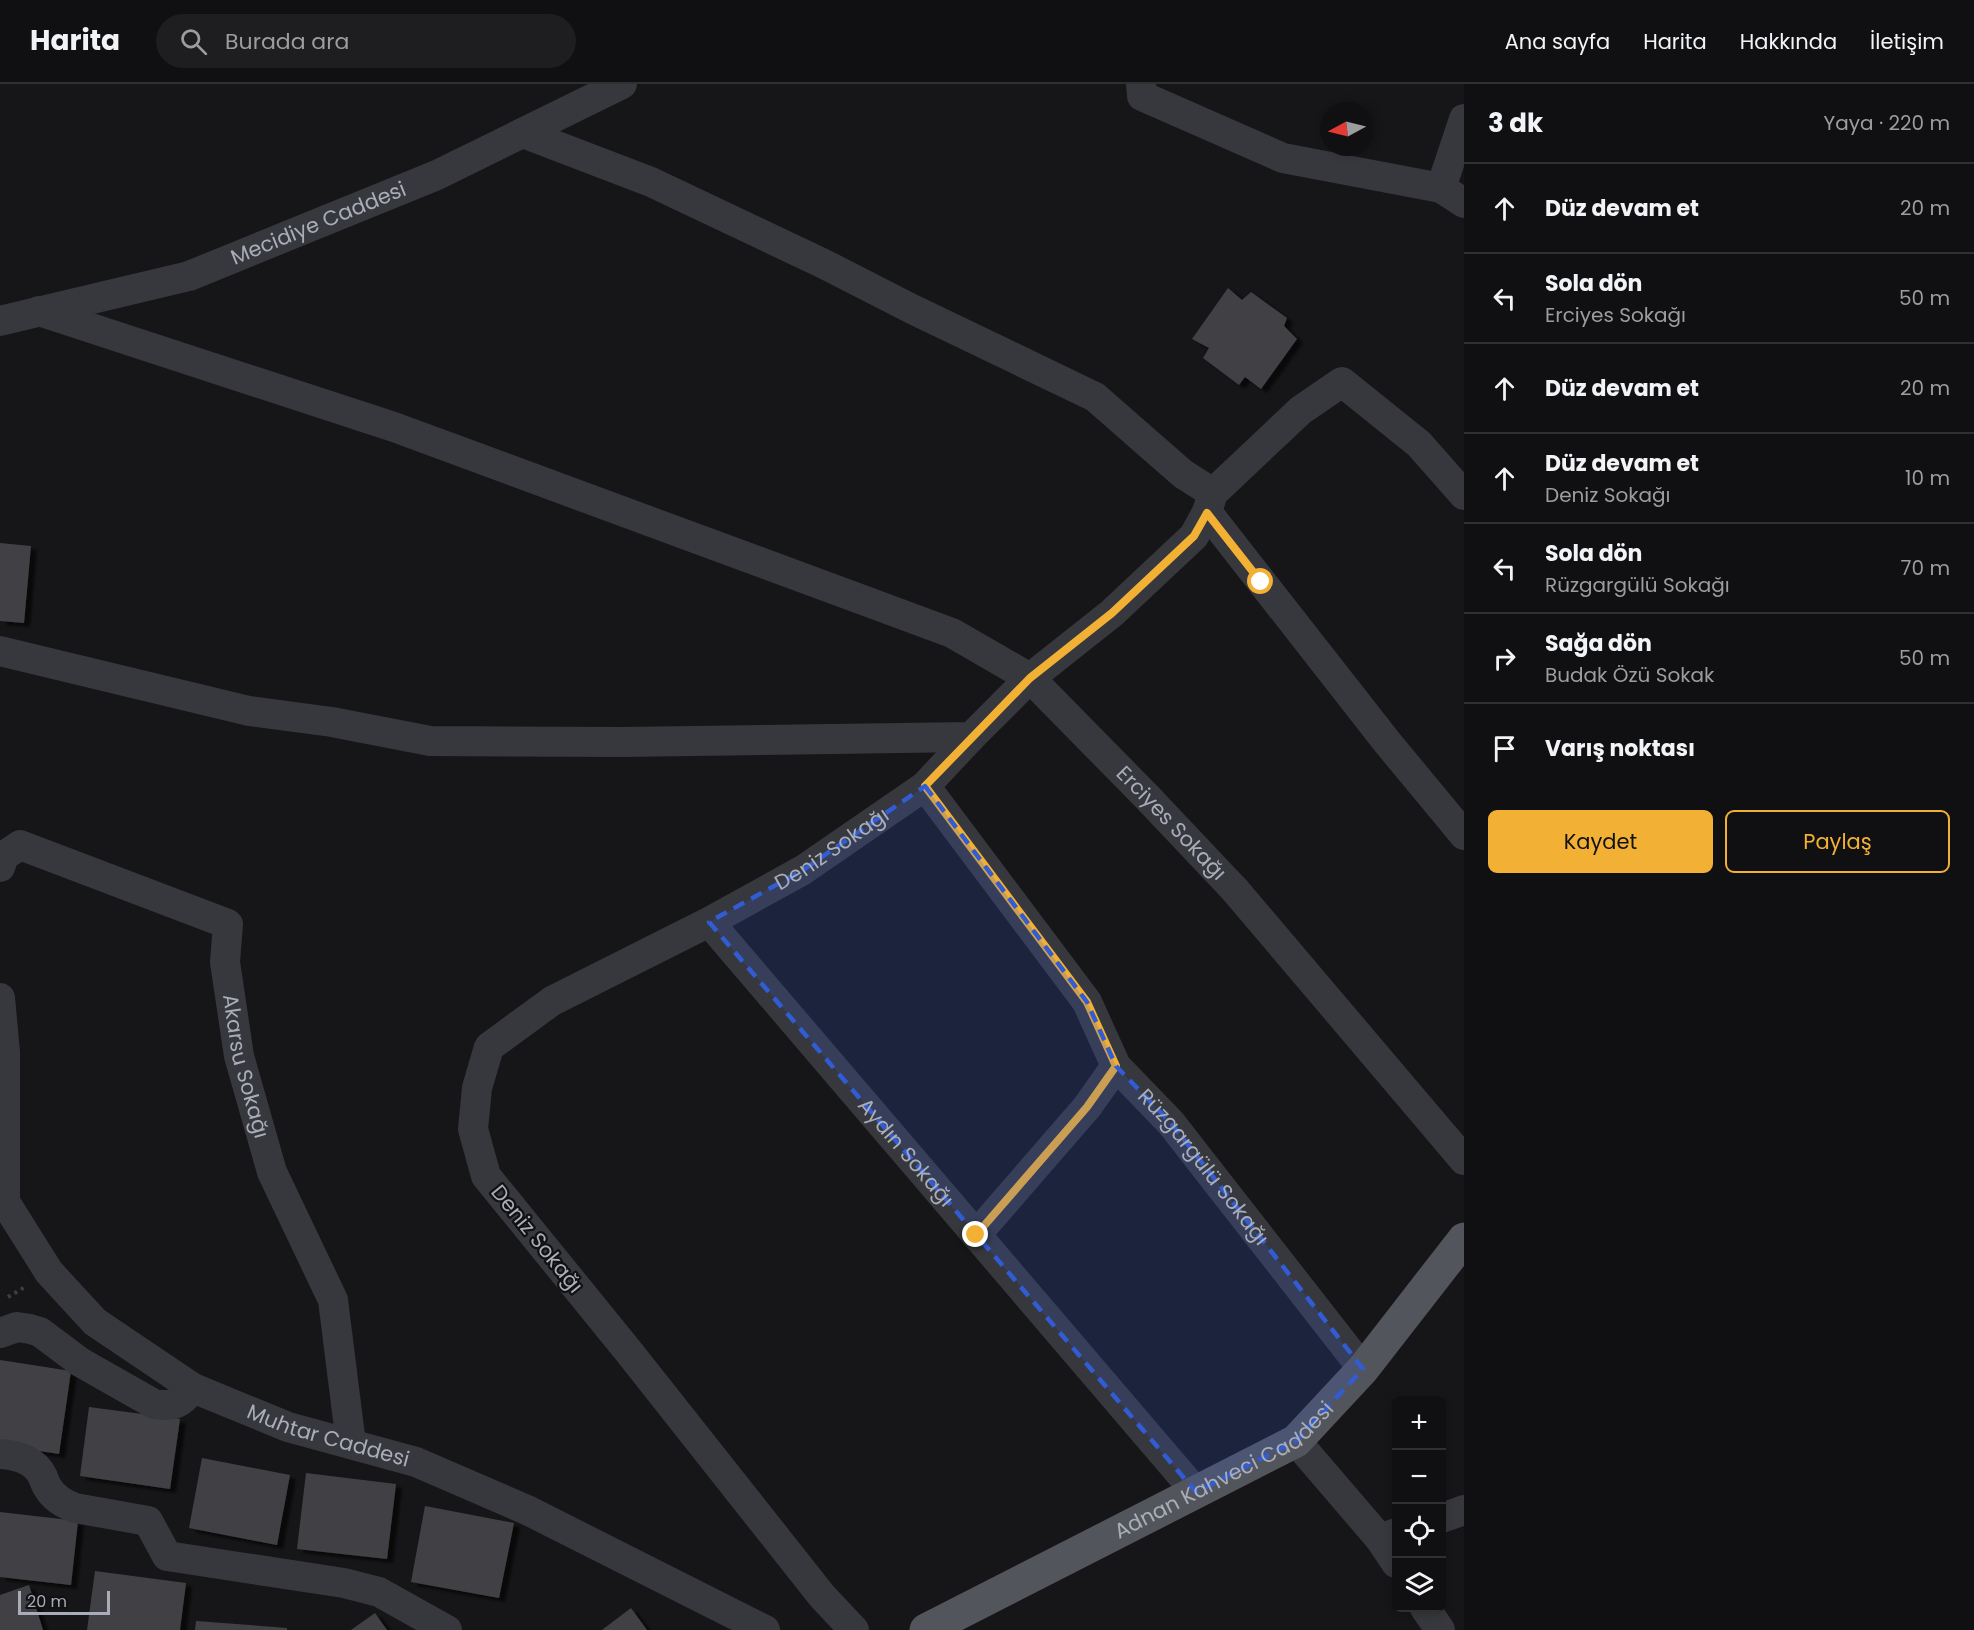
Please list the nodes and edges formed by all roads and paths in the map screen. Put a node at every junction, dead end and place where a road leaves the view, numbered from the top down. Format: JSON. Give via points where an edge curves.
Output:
{"nodes":[{"id":1,"x":622,"y":84,"type":"edge"},
{"id":2,"x":1141,"y":84,"type":"edge"},
{"id":3,"x":1464,"y":119,"type":"edge"},
{"id":4,"x":524,"y":133,"type":"junction"},
{"id":5,"x":1452,"y":195,"type":"edge"},
{"id":6,"x":39,"y":311,"type":"junction"},
{"id":7,"x":0,"y":321,"type":"edge"},
{"id":8,"x":1464,"y":495,"type":"edge"},
{"id":9,"x":1210,"y":503,"type":"junction"},
{"id":10,"x":0,"y":651,"type":"edge"},
{"id":11,"x":1030,"y":678,"type":"junction"},
{"id":12,"x":971,"y":737,"type":"junction"},
{"id":13,"x":925,"y":786,"type":"junction"},
{"id":14,"x":1464,"y":835,"type":"edge"},
{"id":15,"x":0,"y":867,"type":"edge"},
{"id":16,"x":709,"y":922,"type":"junction"},
{"id":17,"x":0,"y":998,"type":"edge"},
{"id":18,"x":1116,"y":1066,"type":"junction"},
{"id":19,"x":1464,"y":1160,"type":"edge"},
{"id":20,"x":3,"y":1199,"type":"edge"},
{"id":21,"x":976,"y":1235,"type":"junction"},
{"id":22,"x":1464,"y":1239,"type":"edge"},
{"id":23,"x":0,"y":1333,"type":"edge"},
{"id":24,"x":1363,"y":1369,"type":"junction"},
{"id":25,"x":193,"y":1388,"type":"junction"},
{"id":26,"x":1296,"y":1441,"type":"junction"},
{"id":27,"x":351,"y":1444,"type":"junction"},
{"id":28,"x":0,"y":1454,"type":"edge"},
{"id":29,"x":1196,"y":1492,"type":"junction"},
{"id":30,"x":1464,"y":1510,"type":"edge"},
{"id":31,"x":1446,"y":1517,"type":"edge"},
{"id":32,"x":1388,"y":1536,"type":"edge"},
{"id":33,"x":1395,"y":1558,"type":"edge"},
{"id":34,"x":713,"y":1604,"type":"junction"},
{"id":35,"x":1428,"y":1612,"type":"edge"},
{"id":36,"x":447,"y":1630,"type":"edge"},
{"id":37,"x":728,"y":1630,"type":"edge"},
{"id":38,"x":765,"y":1630,"type":"edge"},
{"id":39,"x":854,"y":1630,"type":"edge"},
{"id":40,"x":926,"y":1630,"type":"edge"},
{"id":41,"x":1440,"y":1630,"type":"edge"}],
"edges":[{"from":1,"to":4,"type":"street","name":"Mecidiye Caddesi"},
{"from":2,"to":5,"type":"street","via":[[1142,96],[1283,158]]},
{"from":3,"to":5,"type":"street"},
{"from":4,"to":6,"type":"street","name":"Mecidiye Caddesi","via":[[437,175],[189,276]]},
{"from":4,"to":9,"type":"street","via":[[651,182],[1095,398],[1183,474]]},
{"from":6,"to":7,"type":"street","name":"Mecidiye Caddesi"},
{"from":6,"to":11,"type":"street","name":"Erciyes Sokağı","via":[[394,427],[952,633]]},
{"from":8,"to":9,"type":"street","via":[[1419,444],[1342,382],[1301,410]]},
{"from":9,"to":11,"type":"street","via":[[1194,536],[1112,613]]},
{"from":9,"to":14,"type":"street","via":[[1387,742]]},
{"from":10,"to":12,"type":"street","via":[[249,711],[430,741]]},
{"from":11,"to":12,"type":"street","name":"Deniz Sokağı"},
{"from":11,"to":19,"type":"street","name":"Erciyes Sokağı","via":[[1235,890]]},
{"from":12,"to":13,"type":"street","name":"Deniz Sokağı"},
{"from":13,"to":16,"type":"street","name":"Deniz Sokağı","via":[[803,870]]},
{"from":13,"to":18,"type":"street","name":"Rüzgargülü Sokağı","via":[[1087,1002]]},
{"from":15,"to":27,"type":"street","name":"Akarsu Sokağı","via":[[4,856],[20,845],[228,924],[225,962],[239,1056],[272,1172],[333,1300]]},
{"from":16,"to":21,"type":"street","name":"Aydın Sokağı"},
{"from":16,"to":39,"type":"street","name":"Deniz Sokağı","via":[[552,1002],[489,1047],[477,1088],[473,1129],[486,1176],[822,1596]]},
{"from":17,"to":20,"type":"street","via":[[5,1052]]},
{"from":18,"to":21,"type":"street","via":[[1087,1107]]},
{"from":18,"to":24,"type":"street","name":"Rüzgargülü Sokağı","via":[[1171,1123]]},
{"from":20,"to":25,"type":"street","name":"Muhtar Caddesi","via":[[49,1272],[94,1322]]},
{"from":21,"to":29,"type":"street","name":"Aydın Sokağı"},
{"from":22,"to":24,"type":"main road","name":"Adnan Kahveci Caddesi"},
{"from":23,"to":25,"type":"street","via":[[17,1328],[40,1332],[80,1362],[154,1404],[176,1404]]},
{"from":24,"to":26,"type":"main road","name":"Adnan Kahveci Caddesi"},
{"from":25,"to":27,"type":"street","name":"Muhtar Caddesi","via":[[288,1427]]},
{"from":26,"to":29,"type":"main road","name":"Adnan Kahveci Caddesi"},
{"from":26,"to":32,"type":"street"},
{"from":27,"to":34,"type":"street","name":"Muhtar Caddesi","via":[[416,1462],[527,1510]]},
{"from":28,"to":36,"type":"street","via":[[14,1455],[34,1465],[47,1487],[65,1504],[148,1521],[166,1556],[380,1592]]},
{"from":29,"to":40,"type":"main road","name":"Adnan Kahveci Caddesi"},
{"from":30,"to":31,"type":"street"},
{"from":32,"to":33,"type":"street"},
{"from":34,"to":37,"type":"street"},
{"from":34,"to":38,"type":"street","name":"Muhtar Caddesi"},
{"from":35,"to":41,"type":"street"}]}
